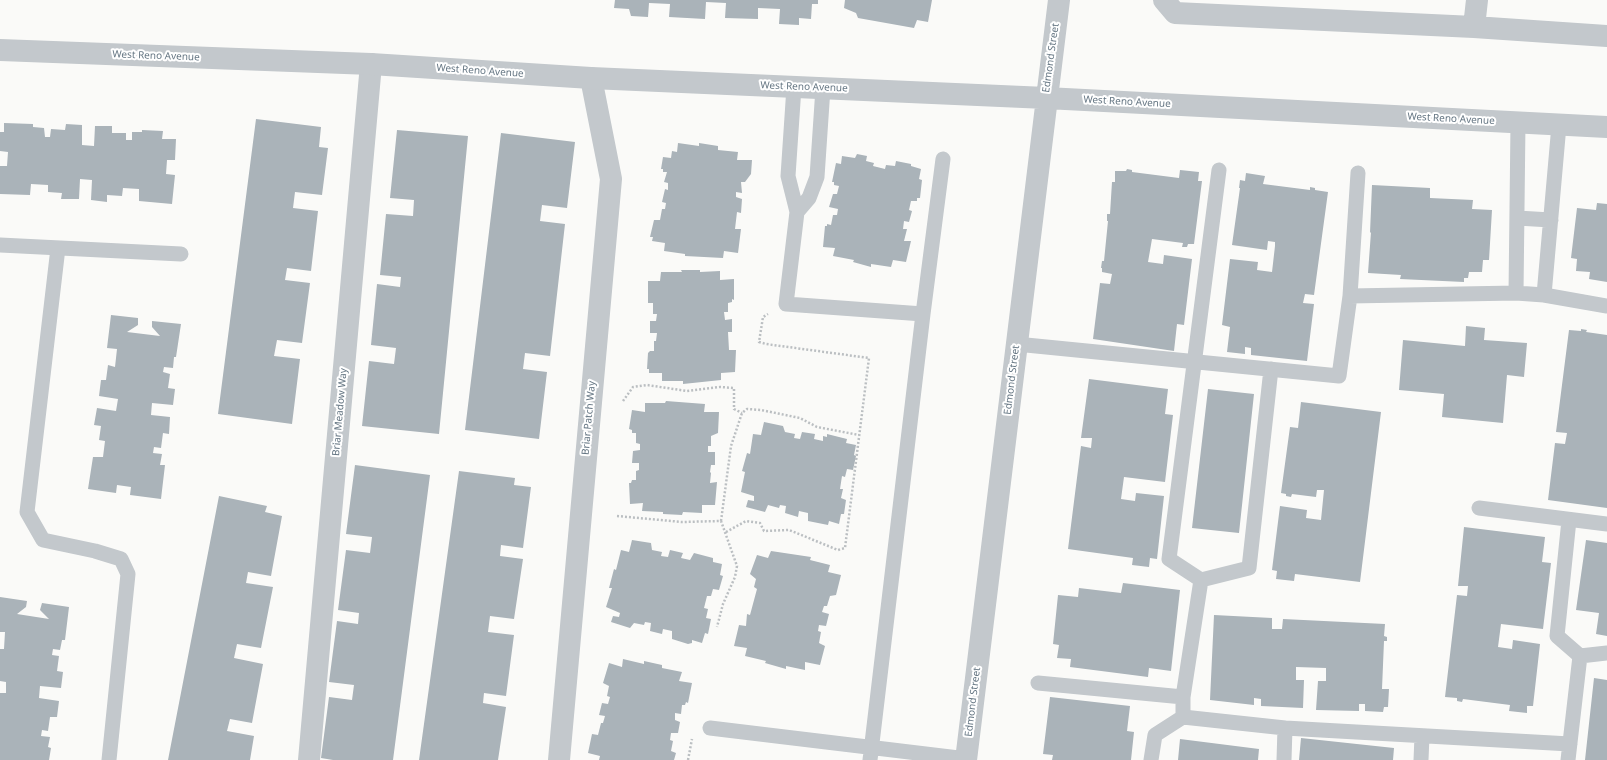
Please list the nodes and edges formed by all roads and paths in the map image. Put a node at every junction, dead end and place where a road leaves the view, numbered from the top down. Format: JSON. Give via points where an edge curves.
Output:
{"nodes":[{"id":1,"x":1059,"y":0,"type":"edge"},
{"id":2,"x":1164,"y":0,"type":"edge"},
{"id":3,"x":1477,"y":0,"type":"edge"},
{"id":4,"x":1474,"y":27,"type":"junction"},
{"id":5,"x":1607,"y":36,"type":"edge"},
{"id":6,"x":0,"y":50,"type":"edge"},
{"id":7,"x":371,"y":64,"type":"junction"},
{"id":8,"x":591,"y":78,"type":"junction"},
{"id":9,"x":794,"y":87,"type":"junction"},
{"id":10,"x":823,"y":88,"type":"junction"},
{"id":11,"x":1046,"y":98,"type":"junction"},
{"id":12,"x":1518,"y":123,"type":"junction"},
{"id":13,"x":1559,"y":125,"type":"junction"},
{"id":14,"x":1607,"y":127,"type":"edge"},
{"id":15,"x":944,"y":159,"type":"dead end"},
{"id":16,"x":1219,"y":170,"type":"dead end"},
{"id":17,"x":1358,"y":174,"type":"dead end"},
{"id":18,"x":797,"y":212,"type":"junction"},
{"id":19,"x":1517,"y":218,"type":"junction"},
{"id":20,"x":1550,"y":220,"type":"junction"},
{"id":21,"x":0,"y":245,"type":"edge"},
{"id":22,"x":58,"y":248,"type":"junction"},
{"id":23,"x":181,"y":254,"type":"dead end"},
{"id":24,"x":1516,"y":293,"type":"junction"},
{"id":25,"x":1544,"y":295,"type":"junction"},
{"id":26,"x":1350,"y":296,"type":"junction"},
{"id":27,"x":786,"y":304,"type":"junction"},
{"id":28,"x":1607,"y":306,"type":"edge"},
{"id":29,"x":923,"y":314,"type":"junction"},
{"id":30,"x":1016,"y":344,"type":"junction"},
{"id":31,"x":1195,"y":361,"type":"junction"},
{"id":32,"x":1271,"y":369,"type":"junction"},
{"id":33,"x":624,"y":400,"type":"dead end"},
{"id":34,"x":742,"y":413,"type":"junction"},
{"id":35,"x":859,"y":435,"type":"junction"},
{"id":36,"x":1479,"y":508,"type":"dead end"},
{"id":37,"x":617,"y":516,"type":"dead end"},
{"id":38,"x":1568,"y":520,"type":"junction"},
{"id":39,"x":721,"y":521,"type":"junction"},
{"id":40,"x":1607,"y":524,"type":"edge"},
{"id":41,"x":726,"y":532,"type":"junction"},
{"id":42,"x":1202,"y":580,"type":"junction"},
{"id":43,"x":717,"y":628,"type":"dead end"},
{"id":44,"x":1607,"y":653,"type":"edge"},
{"id":45,"x":1580,"y":656,"type":"junction"},
{"id":46,"x":1038,"y":683,"type":"dead end"},
{"id":47,"x":1183,"y":697,"type":"junction"},
{"id":48,"x":1183,"y":717,"type":"junction"},
{"id":49,"x":710,"y":728,"type":"dead end"},
{"id":50,"x":1285,"y":728,"type":"junction"},
{"id":51,"x":1422,"y":736,"type":"junction"},
{"id":52,"x":1570,"y":744,"type":"junction"},
{"id":53,"x":871,"y":753,"type":"edge"},
{"id":54,"x":967,"y":759,"type":"edge"},
{"id":55,"x":109,"y":760,"type":"edge"},
{"id":56,"x":309,"y":760,"type":"edge"},
{"id":57,"x":559,"y":760,"type":"edge"},
{"id":58,"x":1151,"y":760,"type":"edge"},
{"id":59,"x":1284,"y":760,"type":"edge"},
{"id":60,"x":1421,"y":760,"type":"edge"},
{"id":61,"x":1568,"y":760,"type":"edge"}],
"edges":[{"from":1,"to":11,"type":"street","name":"Edmond Street"},
{"from":2,"to":4,"type":"street","via":[[1175,13]]},
{"from":3,"to":4,"type":"street"},
{"from":4,"to":5,"type":"street"},
{"from":6,"to":7,"type":"street","name":"West Reno Avenue"},
{"from":7,"to":8,"type":"street","name":"West Reno Avenue"},
{"from":7,"to":56,"type":"street","name":"Briar Meadow Way"},
{"from":8,"to":9,"type":"street","name":"West Reno Avenue"},
{"from":8,"to":57,"type":"street","name":"Briar Patch Way","via":[[611,179]]},
{"from":9,"to":10,"type":"street","name":"West Reno Avenue"},
{"from":9,"to":18,"type":"lane","via":[[788,176]]},
{"from":10,"to":11,"type":"street","name":"West Reno Avenue"},
{"from":10,"to":18,"type":"lane","via":[[817,177],[809,198]]},
{"from":11,"to":12,"type":"street","name":"West Reno Avenue"},
{"from":11,"to":30,"type":"street","name":"Edmond Street"},
{"from":12,"to":13,"type":"street","name":"West Reno Avenue"},
{"from":12,"to":19,"type":"lane"},
{"from":13,"to":14,"type":"street","name":"West Reno Avenue"},
{"from":13,"to":20,"type":"lane"},
{"from":15,"to":29,"type":"lane"},
{"from":16,"to":31,"type":"lane"},
{"from":17,"to":26,"type":"lane"},
{"from":18,"to":27,"type":"lane"},
{"from":19,"to":20,"type":"lane"},
{"from":19,"to":24,"type":"lane"},
{"from":20,"to":25,"type":"lane"},
{"from":21,"to":22,"type":"lane"},
{"from":22,"to":23,"type":"lane"},
{"from":22,"to":55,"type":"lane","via":[[26,512],[43,540],[121,558],[128,574]]},
{"from":24,"to":25,"type":"lane"},
{"from":24,"to":26,"type":"lane"},
{"from":25,"to":28,"type":"lane"},
{"from":26,"to":32,"type":"lane","via":[[1339,376]]},
{"from":27,"to":29,"type":"lane"},
{"from":27,"to":35,"type":"path","via":[[763,317],[760,342],[869,358]]},
{"from":29,"to":53,"type":"lane"},
{"from":30,"to":31,"type":"lane"},
{"from":30,"to":54,"type":"street","name":"Edmond Street"},
{"from":31,"to":32,"type":"lane"},
{"from":31,"to":42,"type":"lane","via":[[1169,559]]},
{"from":32,"to":42,"type":"lane","via":[[1249,568]]},
{"from":33,"to":34,"type":"path","via":[[633,387],[647,385],[687,391],[734,388],[734,409]]},
{"from":34,"to":35,"type":"path","via":[[747,409],[761,410],[800,418],[817,427]]},
{"from":34,"to":39,"type":"path","via":[[731,446]]},
{"from":35,"to":41,"type":"path","via":[[845,548],[838,550],[789,530],[764,531],[760,523],[746,521]]},
{"from":36,"to":38,"type":"lane"},
{"from":37,"to":39,"type":"path","via":[[682,522]]},
{"from":38,"to":40,"type":"lane"},
{"from":38,"to":45,"type":"lane","via":[[1557,636]]},
{"from":39,"to":41,"type":"path"},
{"from":41,"to":43,"type":"path","via":[[737,566]]},
{"from":42,"to":47,"type":"lane"},
{"from":44,"to":45,"type":"lane"},
{"from":45,"to":52,"type":"lane"},
{"from":46,"to":47,"type":"lane"},
{"from":47,"to":48,"type":"lane"},
{"from":48,"to":50,"type":"lane"},
{"from":48,"to":58,"type":"lane","via":[[1156,735]]},
{"from":49,"to":53,"type":"lane"},
{"from":50,"to":51,"type":"lane"},
{"from":50,"to":59,"type":"lane"},
{"from":51,"to":52,"type":"lane"},
{"from":51,"to":60,"type":"lane"},
{"from":52,"to":61,"type":"lane"},
{"from":53,"to":54,"type":"lane"}]}
